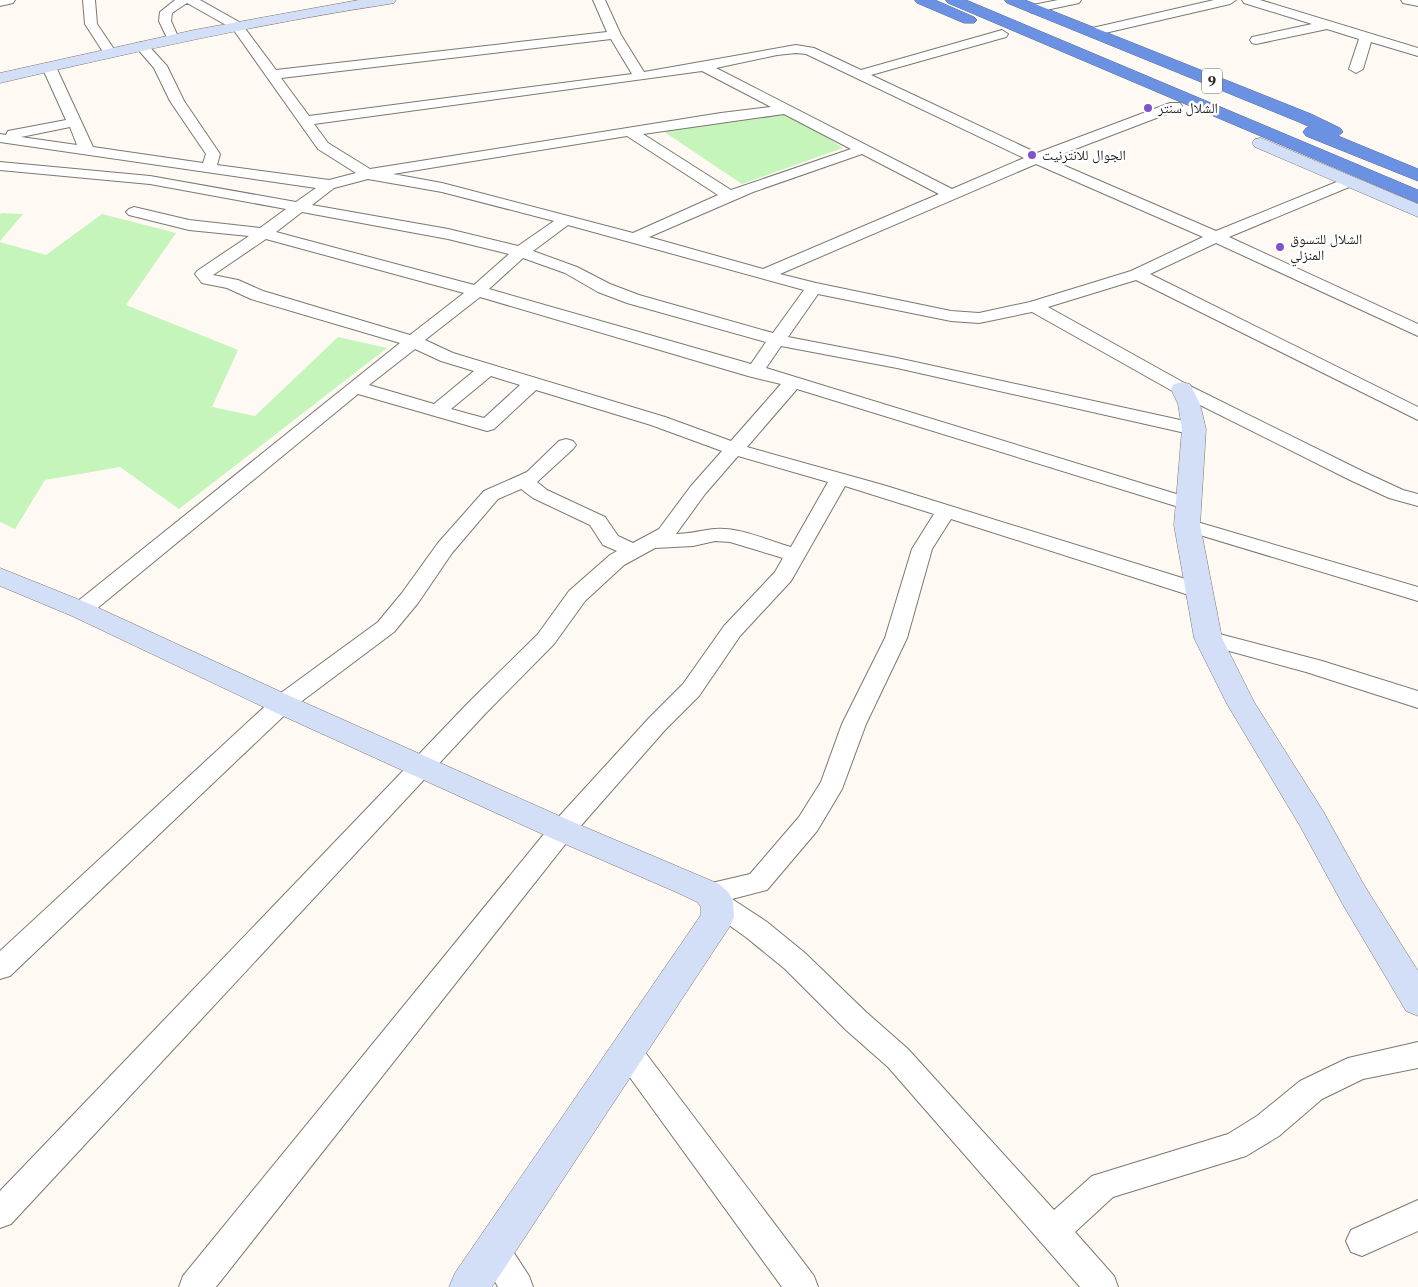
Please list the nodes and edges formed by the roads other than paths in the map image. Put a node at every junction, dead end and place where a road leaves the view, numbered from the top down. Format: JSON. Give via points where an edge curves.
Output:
{"nodes":[{"id":1,"x":9,"y":0,"type":"edge"},
{"id":2,"x":89,"y":0,"type":"edge"},
{"id":3,"x":183,"y":0,"type":"edge"},
{"id":4,"x":191,"y":0,"type":"edge"},
{"id":5,"x":383,"y":0,"type":"edge"},
{"id":6,"x":599,"y":0,"type":"edge"},
{"id":7,"x":922,"y":0,"type":"edge"},
{"id":8,"x":953,"y":0,"type":"edge"},
{"id":9,"x":986,"y":0,"type":"edge"},
{"id":10,"x":1012,"y":0,"type":"edge"},
{"id":11,"x":1074,"y":0,"type":"edge"},
{"id":12,"x":1230,"y":0,"type":"edge"},
{"id":13,"x":1248,"y":0,"type":"edge"},
{"id":14,"x":1406,"y":0,"type":"edge"},
{"id":15,"x":0,"y":2,"type":"edge"},
{"id":16,"x":1418,"y":2,"type":"edge"},
{"id":17,"x":1032,"y":9,"type":"junction"},
{"id":18,"x":1326,"y":25,"type":"junction"},
{"id":19,"x":237,"y":26,"type":"junction"},
{"id":20,"x":1092,"y":32,"type":"junction"},
{"id":21,"x":1002,"y":34,"type":"junction"},
{"id":22,"x":615,"y":35,"type":"junction"},
{"id":23,"x":1366,"y":37,"type":"junction"},
{"id":24,"x":172,"y":40,"type":"junction"},
{"id":25,"x":1256,"y":40,"type":"dead end"},
{"id":26,"x":141,"y":46,"type":"junction"},
{"id":27,"x":110,"y":52,"type":"junction"},
{"id":28,"x":1418,"y":52,"type":"edge"},
{"id":29,"x":49,"y":67,"type":"junction"},
{"id":30,"x":704,"y":67,"type":"junction"},
{"id":31,"x":1356,"y":69,"type":"dead end"},
{"id":32,"x":862,"y":74,"type":"junction"},
{"id":33,"x":272,"y":76,"type":"junction"},
{"id":34,"x":640,"y":77,"type":"junction"},
{"id":35,"x":0,"y":78,"type":"edge"},
{"id":36,"x":1175,"y":106,"type":"junction"},
{"id":37,"x":787,"y":109,"type":"junction"},
{"id":38,"x":304,"y":121,"type":"junction"},
{"id":39,"x":75,"y":122,"type":"junction"},
{"id":40,"x":630,"y":132,"type":"junction"},
{"id":41,"x":0,"y":137,"type":"edge"},
{"id":42,"x":1262,"y":143,"type":"junction"},
{"id":43,"x":864,"y":149,"type":"junction"},
{"id":44,"x":87,"y":150,"type":"junction"},
{"id":45,"x":1037,"y":158,"type":"junction"},
{"id":46,"x":0,"y":166,"type":"edge"},
{"id":47,"x":208,"y":168,"type":"junction"},
{"id":48,"x":368,"y":174,"type":"junction"},
{"id":49,"x":1413,"y":174,"type":"edge"},
{"id":50,"x":1349,"y":182,"type":"junction"},
{"id":51,"x":1382,"y":182,"type":"junction"},
{"id":52,"x":329,"y":185,"type":"junction"},
{"id":53,"x":950,"y":194,"type":"junction"},
{"id":54,"x":729,"y":196,"type":"junction"},
{"id":55,"x":1418,"y":197,"type":"edge"},
{"id":56,"x":300,"y":207,"type":"junction"},
{"id":57,"x":1418,"y":211,"type":"edge"},
{"id":58,"x":134,"y":212,"type":"dead end"},
{"id":59,"x":566,"y":219,"type":"junction"},
{"id":60,"x":263,"y":233,"type":"junction"},
{"id":61,"x":1216,"y":237,"type":"junction"},
{"id":62,"x":636,"y":238,"type":"junction"},
{"id":63,"x":521,"y":252,"type":"junction"},
{"id":64,"x":1137,"y":274,"type":"junction"},
{"id":65,"x":763,"y":275,"type":"junction"},
{"id":66,"x":814,"y":288,"type":"junction"},
{"id":67,"x":477,"y":291,"type":"junction"},
{"id":68,"x":1034,"y":306,"type":"junction"},
{"id":69,"x":1418,"y":331,"type":"edge"},
{"id":70,"x":776,"y":340,"type":"junction"},
{"id":71,"x":412,"y":341,"type":"junction"},
{"id":72,"x":488,"y":369,"type":"junction"},
{"id":73,"x":754,"y":372,"type":"junction"},
{"id":74,"x":793,"y":382,"type":"junction"},
{"id":75,"x":533,"y":383,"type":"junction"},
{"id":76,"x":355,"y":387,"type":"junction"},
{"id":77,"x":1182,"y":389,"type":"junction"},
{"id":78,"x":437,"y":411,"type":"junction"},
{"id":79,"x":1418,"y":414,"type":"edge"},
{"id":80,"x":1194,"y":429,"type":"junction"},
{"id":81,"x":566,"y":445,"type":"dead end"},
{"id":82,"x":734,"y":449,"type":"junction"},
{"id":83,"x":840,"y":479,"type":"junction"},
{"id":84,"x":523,"y":481,"type":"junction"},
{"id":85,"x":1418,"y":500,"type":"edge"},
{"id":86,"x":946,"y":511,"type":"junction"},
{"id":87,"x":1188,"y":514,"type":"junction"},
{"id":88,"x":642,"y":546,"type":"junction"},
{"id":89,"x":796,"y":555,"type":"junction"},
{"id":90,"x":0,"y":576,"type":"edge"},
{"id":91,"x":1200,"y":591,"type":"junction"},
{"id":92,"x":1418,"y":594,"type":"edge"},
{"id":93,"x":81,"y":610,"type":"junction"},
{"id":94,"x":1208,"y":638,"type":"junction"},
{"id":95,"x":1418,"y":700,"type":"edge"},
{"id":96,"x":282,"y":704,"type":"junction"},
{"id":97,"x":423,"y":766,"type":"junction"},
{"id":98,"x":562,"y":830,"type":"junction"},
{"id":99,"x":712,"y":898,"type":"junction"},
{"id":100,"x":0,"y":968,"type":"edge"},
{"id":101,"x":1418,"y":1001,"type":"edge"},
{"id":102,"x":628,"y":1052,"type":"junction"},
{"id":103,"x":1418,"y":1055,"type":"edge"},
{"id":104,"x":0,"y":1213,"type":"edge"},
{"id":105,"x":1418,"y":1215,"type":"edge"},
{"id":106,"x":1052,"y":1232,"type":"junction"},
{"id":107,"x":1362,"y":1242,"type":"dead end"},
{"id":108,"x":494,"y":1250,"type":"junction"},
{"id":109,"x":196,"y":1287,"type":"edge"},
{"id":110,"x":469,"y":1287,"type":"edge"},
{"id":111,"x":517,"y":1287,"type":"edge"},
{"id":112,"x":802,"y":1287,"type":"edge"},
{"id":113,"x":1102,"y":1287,"type":"edge"}],
"edges":[{"from":1,"to":15,"type":"street"},
{"from":2,"to":27,"type":"street","via":[[91,24]]},
{"from":3,"to":24,"type":"street","via":[[166,12],[165,21]]},
{"from":4,"to":19,"type":"street"},
{"from":5,"to":19,"type":"street"},
{"from":6,"to":22,"type":"street"},
{"from":7,"to":21,"type":"highway","number":"9"},
{"from":8,"to":51,"type":"highway","number":"9"},
{"from":9,"to":49,"type":"highway","number":"9"},
{"from":10,"to":17,"type":"highway","number":"9"},
{"from":11,"to":17,"type":"street"},
{"from":12,"to":20,"type":"street"},
{"from":13,"to":18,"type":"street"},
{"from":14,"to":16,"type":"street"},
{"from":17,"to":20,"type":"highway","number":"9"},
{"from":18,"to":23,"type":"street"},
{"from":18,"to":25,"type":"street"},
{"from":19,"to":24,"type":"street"},
{"from":19,"to":33,"type":"street"},
{"from":20,"to":49,"type":"highway","number":"9","via":[[1304,118]]},
{"from":21,"to":32,"type":"street"},
{"from":21,"to":36,"type":"highway","number":"9"},
{"from":22,"to":33,"type":"street"},
{"from":22,"to":34,"type":"street"},
{"from":23,"to":28,"type":"street"},
{"from":23,"to":31,"type":"street"},
{"from":24,"to":26,"type":"street"},
{"from":26,"to":27,"type":"street"},
{"from":26,"to":47,"type":"street","via":[[160,66],[177,100],[213,154]]},
{"from":27,"to":29,"type":"street"},
{"from":29,"to":35,"type":"street"},
{"from":29,"to":39,"type":"street"},
{"from":30,"to":32,"type":"street","via":[[796,49],[810,50]]},
{"from":30,"to":34,"type":"street"},
{"from":30,"to":37,"type":"street"},
{"from":32,"to":45,"type":"street"},
{"from":33,"to":38,"type":"street"},
{"from":34,"to":38,"type":"street"},
{"from":36,"to":42,"type":"highway","number":"9"},
{"from":36,"to":45,"type":"street"},
{"from":37,"to":40,"type":"street"},
{"from":37,"to":43,"type":"street"},
{"from":38,"to":48,"type":"street","via":[[323,146]]},
{"from":39,"to":41,"type":"street"},
{"from":39,"to":44,"type":"street"},
{"from":40,"to":48,"type":"street"},
{"from":40,"to":54,"type":"street"},
{"from":41,"to":44,"type":"street"},
{"from":42,"to":50,"type":"street"},
{"from":42,"to":51,"type":"highway","number":"9"},
{"from":43,"to":53,"type":"street"},
{"from":43,"to":54,"type":"street"},
{"from":44,"to":47,"type":"street"},
{"from":45,"to":53,"type":"street"},
{"from":45,"to":61,"type":"street"},
{"from":46,"to":56,"type":"street","via":[[150,180]]},
{"from":47,"to":52,"type":"street"},
{"from":48,"to":52,"type":"street"},
{"from":48,"to":59,"type":"street","via":[[442,188]]},
{"from":50,"to":57,"type":"street"},
{"from":50,"to":61,"type":"street"},
{"from":51,"to":55,"type":"highway","number":"9"},
{"from":52,"to":56,"type":"street"},
{"from":53,"to":65,"type":"street"},
{"from":54,"to":62,"type":"street"},
{"from":56,"to":60,"type":"street"},
{"from":56,"to":63,"type":"street","via":[[448,234]]},
{"from":58,"to":60,"type":"street","via":[[189,225]]},
{"from":59,"to":62,"type":"street"},
{"from":59,"to":63,"type":"street"},
{"from":60,"to":67,"type":"street"},
{"from":60,"to":71,"type":"street","via":[[203,274],[208,279],[232,284],[257,295]]},
{"from":61,"to":64,"type":"street"},
{"from":61,"to":69,"type":"street"},
{"from":62,"to":65,"type":"street"},
{"from":63,"to":67,"type":"street"},
{"from":63,"to":70,"type":"street","via":[[571,270],[633,299]]},
{"from":64,"to":68,"type":"street"},
{"from":64,"to":79,"type":"street"},
{"from":65,"to":66,"type":"street"},
{"from":66,"to":68,"type":"street","via":[[951,316],[979,318]]},
{"from":66,"to":70,"type":"street"},
{"from":67,"to":71,"type":"street"},
{"from":67,"to":73,"type":"street"},
{"from":68,"to":77,"type":"street"},
{"from":70,"to":73,"type":"street"},
{"from":70,"to":80,"type":"street","via":[[897,363]]},
{"from":71,"to":72,"type":"street","via":[[447,357]]},
{"from":71,"to":76,"type":"street"},
{"from":72,"to":75,"type":"street"},
{"from":72,"to":78,"type":"street"},
{"from":73,"to":74,"type":"street"},
{"from":74,"to":82,"type":"street"},
{"from":74,"to":87,"type":"street"},
{"from":75,"to":78,"type":"street","via":[[487,425]]},
{"from":75,"to":82,"type":"street","via":[[658,421]]},
{"from":76,"to":78,"type":"street"},
{"from":76,"to":93,"type":"street"},
{"from":77,"to":80,"type":"street"},
{"from":77,"to":85,"type":"street","via":[[1364,479]]},
{"from":80,"to":87,"type":"street"},
{"from":81,"to":84,"type":"street","via":[[534,476]]},
{"from":82,"to":83,"type":"street"},
{"from":82,"to":88,"type":"street","via":[[666,534]]},
{"from":83,"to":86,"type":"street"},
{"from":83,"to":89,"type":"street"},
{"from":84,"to":88,"type":"street","via":[[540,494],[598,521],[610,540]]},
{"from":84,"to":96,"type":"street","via":[[491,495],[444,548],[386,627]]},
{"from":86,"to":91,"type":"street"},
{"from":86,"to":99,"type":"street","via":[[922,549],[896,638],[854,724],[833,782],[808,824],[758,883]]},
{"from":87,"to":91,"type":"street"},
{"from":87,"to":92,"type":"street"},
{"from":88,"to":89,"type":"street","via":[[716,535],[731,536]]},
{"from":88,"to":97,"type":"street","via":[[617,560],[577,596],[546,639]]},
{"from":89,"to":98,"type":"street","via":[[783,576],[732,631],[691,690]]},
{"from":90,"to":93,"type":"street"},
{"from":91,"to":94,"type":"street"},
{"from":93,"to":96,"type":"street"},
{"from":94,"to":95,"type":"street","via":[[1326,670]]},
{"from":94,"to":101,"type":"street","via":[[1240,704],[1312,819]]},
{"from":96,"to":97,"type":"street"},
{"from":96,"to":100,"type":"street"},
{"from":97,"to":98,"type":"street"},
{"from":97,"to":104,"type":"street"},
{"from":98,"to":99,"type":"street"},
{"from":98,"to":109,"type":"street"},
{"from":99,"to":102,"type":"street","via":[[718,917]]},
{"from":99,"to":106,"type":"street","via":[[795,961],[898,1058]]},
{"from":102,"to":108,"type":"street"},
{"from":102,"to":112,"type":"street"},
{"from":103,"to":106,"type":"street","via":[[1358,1067],[1311,1090],[1268,1126],[1235,1146],[1103,1186]]},
{"from":105,"to":107,"type":"street"},
{"from":106,"to":113,"type":"street"},
{"from":108,"to":110,"type":"street"},
{"from":108,"to":111,"type":"street"}]}
